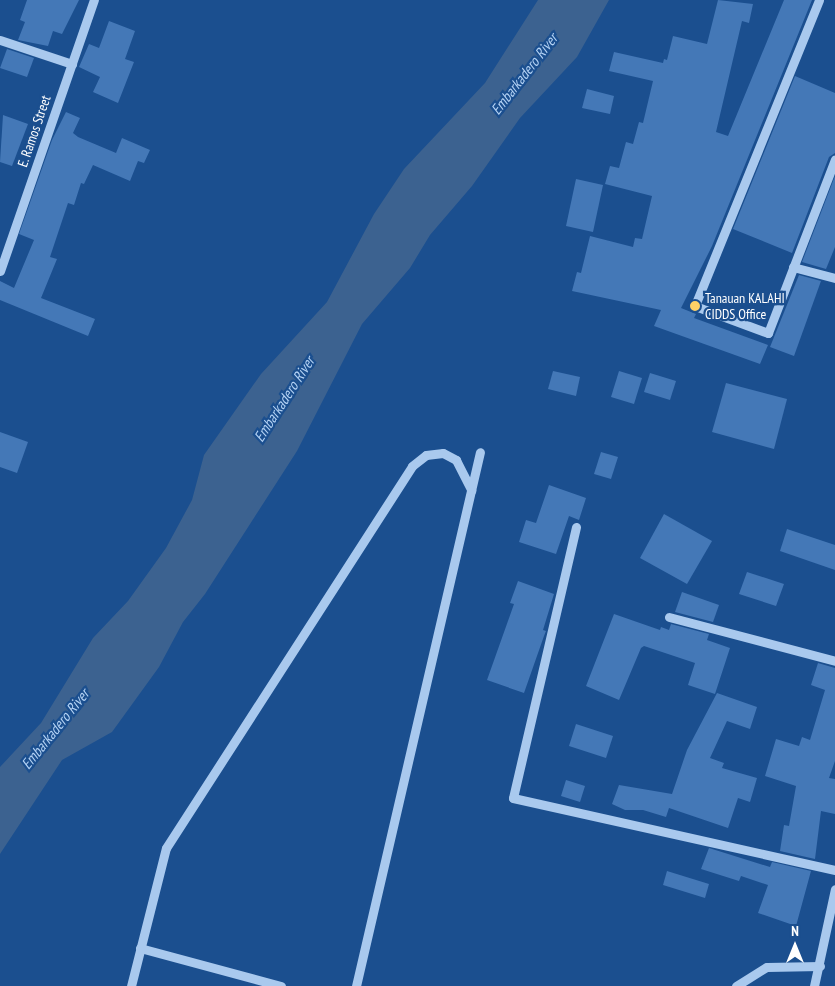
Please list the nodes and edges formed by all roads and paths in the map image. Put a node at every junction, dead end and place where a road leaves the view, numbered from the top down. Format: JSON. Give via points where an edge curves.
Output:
{"nodes":[{"id":1,"x":94,"y":0,"type":"edge"},
{"id":2,"x":819,"y":0,"type":"edge"},
{"id":3,"x":0,"y":40,"type":"edge"},
{"id":4,"x":72,"y":64,"type":"junction"},
{"id":5,"x":835,"y":159,"type":"edge"},
{"id":6,"x":793,"y":267,"type":"junction"},
{"id":7,"x":0,"y":271,"type":"edge"},
{"id":8,"x":835,"y":278,"type":"edge"},
{"id":9,"x":480,"y":452,"type":"dead end"},
{"id":10,"x":472,"y":490,"type":"junction"},
{"id":11,"x":576,"y":527,"type":"dead end"},
{"id":12,"x":669,"y":617,"type":"dead end"},
{"id":13,"x":835,"y":661,"type":"edge"},
{"id":14,"x":835,"y":870,"type":"edge"},
{"id":15,"x":835,"y":889,"type":"edge"},
{"id":16,"x":140,"y":948,"type":"junction"},
{"id":17,"x":820,"y":966,"type":"junction"},
{"id":18,"x":131,"y":986,"type":"edge"},
{"id":19,"x":281,"y":986,"type":"edge"},
{"id":20,"x":356,"y":986,"type":"edge"},
{"id":21,"x":736,"y":986,"type":"edge"},
{"id":22,"x":814,"y":986,"type":"edge"}],
"edges":[{"from":1,"to":4,"type":"street","name":"E. Ramos Street"},
{"from":2,"to":6,"type":"street","via":[[695,306],[768,333]]},
{"from":3,"to":4,"type":"street"},
{"from":4,"to":7,"type":"street","name":"E. Ramos Street"},
{"from":5,"to":6,"type":"street"},
{"from":6,"to":8,"type":"street"},
{"from":9,"to":10,"type":"street"},
{"from":10,"to":16,"type":"street","via":[[456,460],[443,453],[426,455],[412,466],[166,848]]},
{"from":10,"to":20,"type":"street"},
{"from":11,"to":14,"type":"street","via":[[513,798]]},
{"from":12,"to":13,"type":"street"},
{"from":15,"to":17,"type":"street"},
{"from":16,"to":18,"type":"street"},
{"from":16,"to":19,"type":"street"},
{"from":17,"to":21,"type":"street","via":[[768,967]]},
{"from":17,"to":22,"type":"street"}]}
